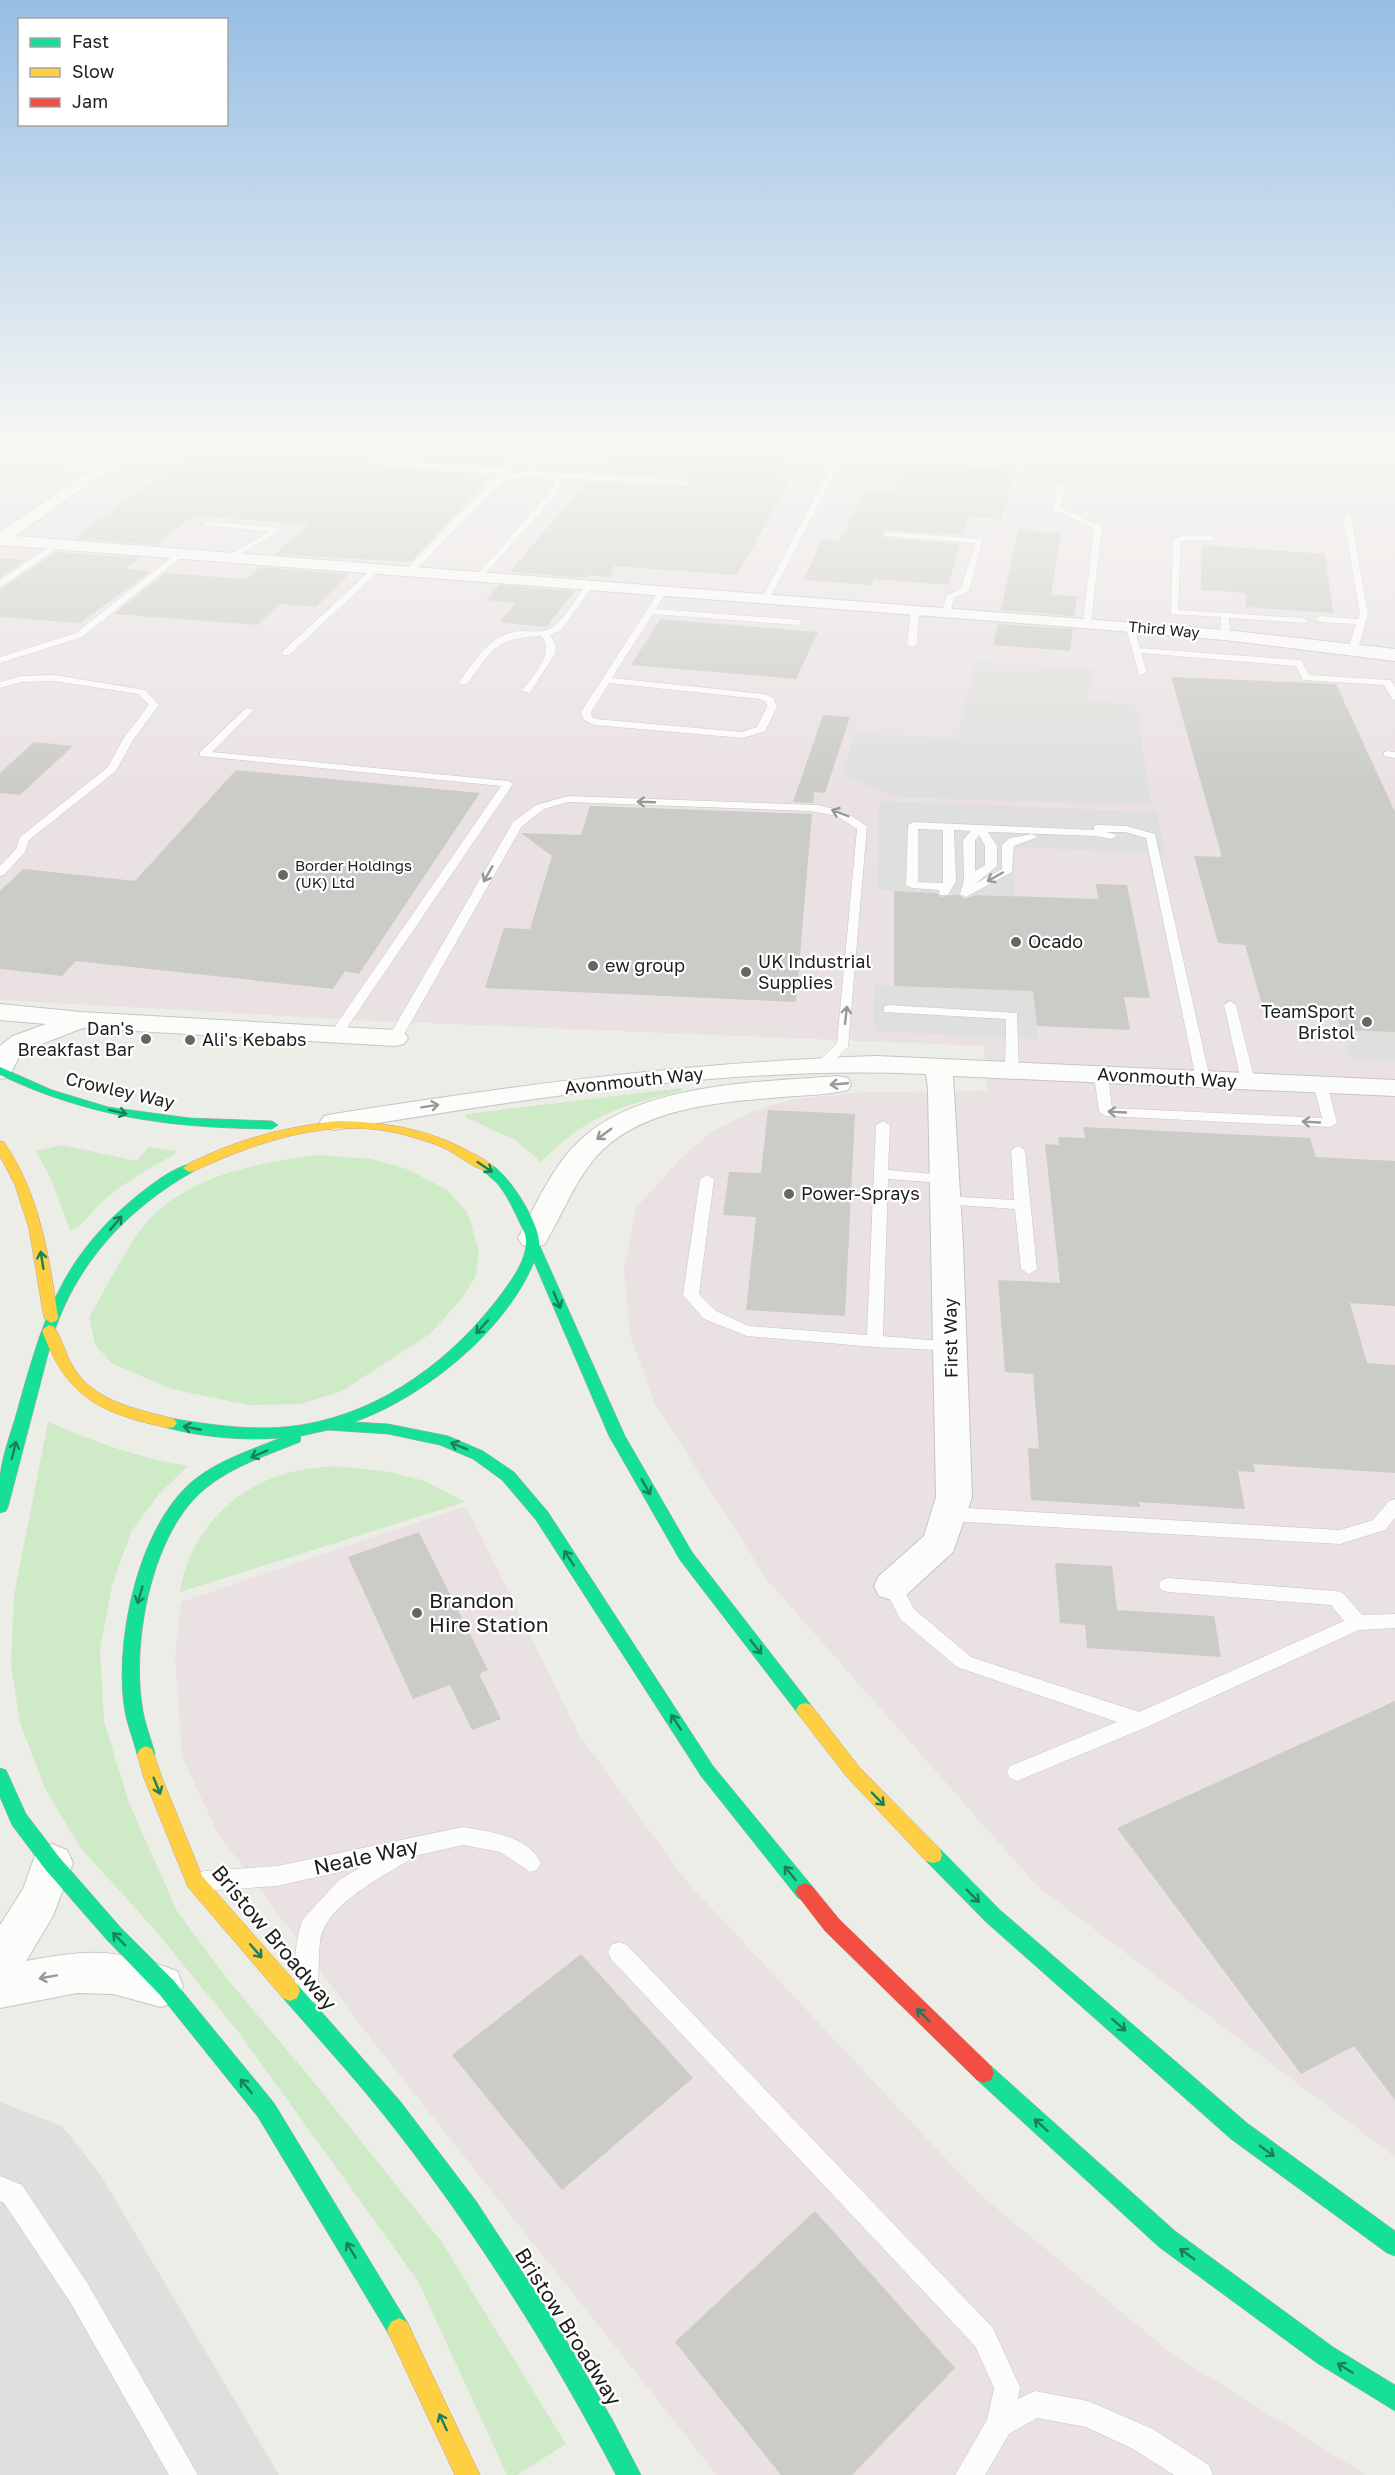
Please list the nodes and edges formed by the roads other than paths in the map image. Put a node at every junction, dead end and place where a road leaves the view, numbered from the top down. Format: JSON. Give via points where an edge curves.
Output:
{"nodes":[{"id":1,"x":38,"y":558,"type":"edge"},
{"id":2,"x":175,"y":558,"type":"edge"},
{"id":3,"x":237,"y":558,"type":"edge"},
{"id":4,"x":423,"y":558,"type":"edge"},
{"id":5,"x":496,"y":558,"type":"edge"},
{"id":6,"x":787,"y":558,"type":"edge"},
{"id":7,"x":975,"y":558,"type":"edge"},
{"id":8,"x":1094,"y":558,"type":"edge"},
{"id":9,"x":1176,"y":558,"type":"edge"},
{"id":10,"x":1354,"y":558,"type":"edge"},
{"id":11,"x":377,"y":569,"type":"junction"},
{"id":12,"x":410,"y":572,"type":"junction"},
{"id":13,"x":480,"y":577,"type":"junction"},
{"id":14,"x":0,"y":584,"type":"edge"},
{"id":15,"x":590,"y":585,"type":"junction"},
{"id":16,"x":663,"y":591,"type":"junction"},
{"id":17,"x":766,"y":598,"type":"junction"},
{"id":18,"x":915,"y":610,"type":"junction"},
{"id":19,"x":650,"y":611,"type":"junction"},
{"id":20,"x":946,"y":612,"type":"junction"},
{"id":21,"x":1225,"y":615,"type":"junction"},
{"id":22,"x":1320,"y":619,"type":"dead end"},
{"id":23,"x":1303,"y":621,"type":"dead end"},
{"id":24,"x":798,"y":622,"type":"dead end"},
{"id":25,"x":1363,"y":622,"type":"junction"},
{"id":26,"x":1087,"y":623,"type":"junction"},
{"id":27,"x":1130,"y":627,"type":"junction"},
{"id":28,"x":544,"y":634,"type":"junction"},
{"id":29,"x":1225,"y":635,"type":"junction"},
{"id":30,"x":912,"y":644,"type":"dead end"},
{"id":31,"x":1353,"y":649,"type":"junction"},
{"id":32,"x":1136,"y":650,"type":"junction"},
{"id":33,"x":286,"y":653,"type":"dead end"},
{"id":34,"x":1395,"y":655,"type":"edge"},
{"id":35,"x":0,"y":660,"type":"edge"},
{"id":36,"x":1142,"y":673,"type":"dead end"},
{"id":37,"x":606,"y":680,"type":"junction"},
{"id":38,"x":464,"y":682,"type":"dead end"},
{"id":39,"x":0,"y":685,"type":"edge"},
{"id":40,"x":527,"y":691,"type":"dead end"},
{"id":41,"x":1395,"y":697,"type":"edge"},
{"id":42,"x":249,"y":710,"type":"dead end"},
{"id":43,"x":948,"y":826,"type":"junction"},
{"id":44,"x":980,"y":827,"type":"junction"},
{"id":45,"x":1111,"y":836,"type":"junction"},
{"id":46,"x":1151,"y":836,"type":"junction"},
{"id":47,"x":0,"y":873,"type":"edge"},
{"id":48,"x":970,"y":880,"type":"junction"},
{"id":49,"x":1230,"y":1005,"type":"dead end"},
{"id":50,"x":889,"y":1009,"type":"dead end"},
{"id":51,"x":0,"y":1012,"type":"edge"},
{"id":52,"x":81,"y":1020,"type":"junction"},
{"id":53,"x":335,"y":1035,"type":"junction"},
{"id":54,"x":395,"y":1038,"type":"joint"},
{"id":55,"x":822,"y":1065,"type":"junction"},
{"id":56,"x":938,"y":1069,"type":"junction"},
{"id":57,"x":1012,"y":1070,"type":"junction"},
{"id":58,"x":0,"y":1071,"type":"edge"},
{"id":59,"x":1101,"y":1075,"type":"junction"},
{"id":60,"x":1203,"y":1079,"type":"junction"},
{"id":61,"x":1248,"y":1081,"type":"junction"},
{"id":62,"x":1320,"y":1084,"type":"junction"},
{"id":63,"x":1395,"y":1088,"type":"edge"},
{"id":64,"x":320,"y":1124,"type":"junction"},
{"id":65,"x":883,"y":1125,"type":"dead end"},
{"id":66,"x":0,"y":1145,"type":"edge"},
{"id":67,"x":1018,"y":1150,"type":"dead end"},
{"id":68,"x":881,"y":1174,"type":"junction"},
{"id":69,"x":707,"y":1179,"type":"dead end"},
{"id":70,"x":944,"y":1190,"type":"junction"},
{"id":71,"x":1022,"y":1205,"type":"junction"},
{"id":72,"x":534,"y":1242,"type":"junction"},
{"id":73,"x":1029,"y":1269,"type":"dead end"},
{"id":74,"x":50,"y":1324,"type":"junction"},
{"id":75,"x":875,"y":1342,"type":"junction"},
{"id":76,"x":951,"y":1347,"type":"junction"},
{"id":77,"x":331,"y":1426,"type":"junction"},
{"id":78,"x":313,"y":1430,"type":"junction"},
{"id":79,"x":1395,"y":1506,"type":"edge"},
{"id":80,"x":0,"y":1507,"type":"edge"},
{"id":81,"x":949,"y":1514,"type":"junction"},
{"id":82,"x":1168,"y":1585,"type":"dead end"},
{"id":83,"x":892,"y":1586,"type":"joint"},
{"id":84,"x":1395,"y":1621,"type":"edge"},
{"id":85,"x":1357,"y":1623,"type":"junction"},
{"id":86,"x":1140,"y":1721,"type":"junction"},
{"id":87,"x":1017,"y":1772,"type":"dead end"},
{"id":88,"x":0,"y":1776,"type":"edge"},
{"id":89,"x":411,"y":1847,"type":"junction"},
{"id":90,"x":52,"y":1863,"type":"junction"},
{"id":91,"x":530,"y":1863,"type":"dead end"},
{"id":92,"x":195,"y":1881,"type":"junction"},
{"id":93,"x":619,"y":1952,"type":"dead end"},
{"id":94,"x":0,"y":1961,"type":"edge"},
{"id":95,"x":0,"y":1987,"type":"edge"},
{"id":96,"x":167,"y":1988,"type":"junction"},
{"id":97,"x":308,"y":2012,"type":"junction"},
{"id":98,"x":0,"y":2188,"type":"edge"},
{"id":99,"x":1395,"y":2245,"type":"edge"},
{"id":100,"x":1395,"y":2399,"type":"edge"},
{"id":101,"x":1000,"y":2425,"type":"junction"},
{"id":102,"x":616,"y":2448,"type":"junction"},
{"id":103,"x":184,"y":2475,"type":"edge"},
{"id":104,"x":468,"y":2475,"type":"edge"},
{"id":105,"x":629,"y":2475,"type":"edge"},
{"id":106,"x":651,"y":2475,"type":"edge"},
{"id":107,"x":969,"y":2475,"type":"edge"},
{"id":108,"x":1199,"y":2475,"type":"edge"}],
"edges":[{"from":1,"to":14,"type":"lane"},
{"from":2,"to":35,"type":"lane","via":[[79,635]]},
{"from":3,"to":11,"type":"street","name":"Third Way"},
{"from":4,"to":12,"type":"lane"},
{"from":5,"to":13,"type":"lane"},
{"from":6,"to":17,"type":"lane"},
{"from":7,"to":20,"type":"lane","via":[[965,591],[951,595]]},
{"from":8,"to":26,"type":"lane"},
{"from":9,"to":21,"type":"lane","via":[[1174,612]]},
{"from":10,"to":25,"type":"lane"},
{"from":11,"to":12,"type":"street","name":"Third Way"},
{"from":11,"to":33,"type":"lane"},
{"from":12,"to":13,"type":"street","name":"Third Way"},
{"from":13,"to":15,"type":"street","name":"Third Way"},
{"from":15,"to":16,"type":"street","name":"Third Way"},
{"from":15,"to":28,"type":"lane","via":[[558,628]]},
{"from":16,"to":17,"type":"street","name":"Third Way"},
{"from":16,"to":19,"type":"lane"},
{"from":17,"to":18,"type":"street","name":"Third Way"},
{"from":18,"to":20,"type":"street","name":"Third Way"},
{"from":18,"to":30,"type":"lane"},
{"from":19,"to":24,"type":"lane"},
{"from":19,"to":37,"type":"lane"},
{"from":20,"to":26,"type":"street","name":"Third Way"},
{"from":21,"to":23,"type":"lane"},
{"from":21,"to":29,"type":"lane"},
{"from":22,"to":25,"type":"lane"},
{"from":25,"to":31,"type":"lane"},
{"from":26,"to":27,"type":"street","name":"Third Way"},
{"from":27,"to":29,"type":"street","name":"Third Way"},
{"from":27,"to":32,"type":"lane"},
{"from":28,"to":38,"type":"lane","via":[[507,636],[495,643]]},
{"from":28,"to":40,"type":"lane","via":[[553,644],[548,660]]},
{"from":29,"to":31,"type":"street","name":"Third Way"},
{"from":31,"to":34,"type":"street","name":"Third Way"},
{"from":32,"to":36,"type":"lane"},
{"from":32,"to":41,"type":"lane","via":[[1299,663],[1306,678],[1388,682]]},
{"from":37,"to":37,"type":"lane","via":[[586,712],[594,722],[743,735],[761,729],[772,706],[762,696]]},
{"from":39,"to":47,"type":"lane","via":[[21,679],[55,678],[141,692],[154,705],[126,741],[112,769],[24,839],[21,850]]},
{"from":42,"to":53,"type":"lane","via":[[204,754],[508,784]]},
{"from":43,"to":43,"type":"lane","via":[[950,880],[945,890],[912,885],[913,825]]},
{"from":43,"to":44,"type":"lane"},
{"from":44,"to":45,"type":"lane"},
{"from":44,"to":46,"type":"lane","via":[[1126,829]]},
{"from":44,"to":48,"type":"lane","via":[[969,840]]},
{"from":44,"to":48,"type":"lane","via":[[991,846],[991,867]]},
{"from":45,"to":46,"type":"lane"},
{"from":45,"to":48,"type":"lane","one_way":true,"via":[[1099,840],[1023,837],[1008,845],[1008,870],[966,894]]},
{"from":46,"to":60,"type":"lane"},
{"from":49,"to":61,"type":"lane"},
{"from":50,"to":57,"type":"lane","via":[[1012,1016]]},
{"from":51,"to":52,"type":"street"},
{"from":52,"to":53,"type":"street"},
{"from":52,"to":58,"type":"street","via":[[22,1042],[8,1053]]},
{"from":53,"to":54,"type":"street"},
{"from":55,"to":54,"type":"lane","one_way":true,"via":[[843,1044],[863,828],[838,812],[800,807],[568,800],[529,811],[517,824]]},
{"from":55,"to":56,"type":"street","name":"Avonmouth Way"},
{"from":64,"to":55,"type":"street","name":"Avonmouth Way","one_way":true,"via":[[541,1090]]},
{"from":56,"to":57,"type":"street","name":"Avonmouth Way"},
{"from":56,"to":70,"type":"street","name":"First Way","via":[[942,1088]]},
{"from":56,"to":72,"type":"street","name":"Avonmouth Way","one_way":true,"via":[[891,1080],[712,1097],[656,1109],[622,1123],[596,1140],[580,1158],[558,1190]]},
{"from":57,"to":59,"type":"street","name":"Avonmouth Way"},
{"from":58,"to":64,"type":"highway","name":"Crowley Way","one_way":true,"via":[[61,1097],[144,1118],[228,1125]]},
{"from":59,"to":60,"type":"street","name":"Avonmouth Way"},
{"from":62,"to":59,"type":"lane","one_way":true,"via":[[1330,1123],[1106,1112]]},
{"from":60,"to":61,"type":"street","name":"Avonmouth Way"},
{"from":61,"to":62,"type":"street","name":"Avonmouth Way"},
{"from":62,"to":63,"type":"street","name":"Avonmouth Way"},
{"from":64,"to":72,"type":"highway","one_way":true,"via":[[368,1124],[420,1134],[478,1162],[505,1184],[518,1203]]},
{"from":74,"to":64,"type":"highway","one_way":true,"via":[[66,1288],[123,1215],[150,1191],[252,1139]]},
{"from":65,"to":68,"type":"lane"},
{"from":74,"to":66,"type":"highway","one_way":true,"via":[[39,1243],[15,1168]]},
{"from":67,"to":71,"type":"lane"},
{"from":68,"to":70,"type":"lane"},
{"from":68,"to":75,"type":"lane"},
{"from":69,"to":75,"type":"lane","via":[[691,1295],[710,1315],[747,1331]]},
{"from":70,"to":71,"type":"lane"},
{"from":70,"to":76,"type":"street","name":"First Way"},
{"from":71,"to":73,"type":"lane"},
{"from":72,"to":77,"type":"highway","one_way":true,"via":[[525,1267],[502,1304],[465,1346],[393,1399]]},
{"from":72,"to":99,"type":"highway","one_way":true,"via":[[617,1436],[686,1556],[853,1772],[993,1916],[1239,2131]]},
{"from":78,"to":74,"type":"highway","one_way":true,"via":[[236,1434],[192,1429],[104,1401],[73,1380],[58,1359]]},
{"from":80,"to":74,"type":"highway","one_way":true},
{"from":75,"to":76,"type":"lane"},
{"from":76,"to":81,"type":"street","name":"First Way","via":[[954,1497]]},
{"from":77,"to":78,"type":"highway"},
{"from":100,"to":77,"type":"highway","one_way":true,"via":[[1325,2355],[1167,2239],[964,2056],[832,1925],[707,1771],[542,1516],[508,1476],[478,1455],[443,1440],[388,1429]]},
{"from":78,"to":92,"type":"highway","name":"Bristow Broadway","one_way":true,"via":[[220,1471],[190,1493],[166,1525],[138,1605],[133,1705],[153,1778]]},
{"from":79,"to":81,"type":"lane","via":[[1378,1525],[1340,1537]]},
{"from":81,"to":83,"type":"street","name":"First Way","via":[[940,1542]]},
{"from":82,"to":85,"type":"lane","via":[[1336,1598]]},
{"from":83,"to":86,"type":"lane","via":[[907,1614],[964,1662]]},
{"from":84,"to":85,"type":"lane"},
{"from":85,"to":86,"type":"lane"},
{"from":86,"to":87,"type":"lane"},
{"from":88,"to":90,"type":"highway","via":[[19,1819]]},
{"from":89,"to":91,"type":"lane","name":"Neale Way","via":[[463,1836],[505,1844]]},
{"from":89,"to":92,"type":"lane","name":"Neale Way","via":[[277,1876]]},
{"from":89,"to":97,"type":"lane","via":[[347,1887],[310,1926]]},
{"from":90,"to":94,"type":"street","via":[[47,1885],[31,1917]]},
{"from":96,"to":90,"type":"highway","one_way":true},
{"from":92,"to":97,"type":"highway","name":"Bristow Broadway","one_way":true},
{"from":93,"to":101,"type":"lane","via":[[984,2337],[1007,2387]]},
{"from":96,"to":95,"type":"street","one_way":true,"via":[[113,1972],[77,1972]]},
{"from":104,"to":96,"type":"highway","one_way":true,"via":[[405,2339],[266,2110]]},
{"from":97,"to":102,"type":"highway","name":"Bristow Broadway","via":[[406,2126],[529,2297]]},
{"from":98,"to":103,"type":"lane","via":[[13,2194],[79,2293]]},
{"from":101,"to":107,"type":"lane"},
{"from":101,"to":108,"type":"lane","via":[[1035,2404],[1088,2414],[1143,2439]]},
{"from":102,"to":105,"type":"highway","name":"Bristow Broadway"},
{"from":102,"to":106,"type":"lane"}]}
